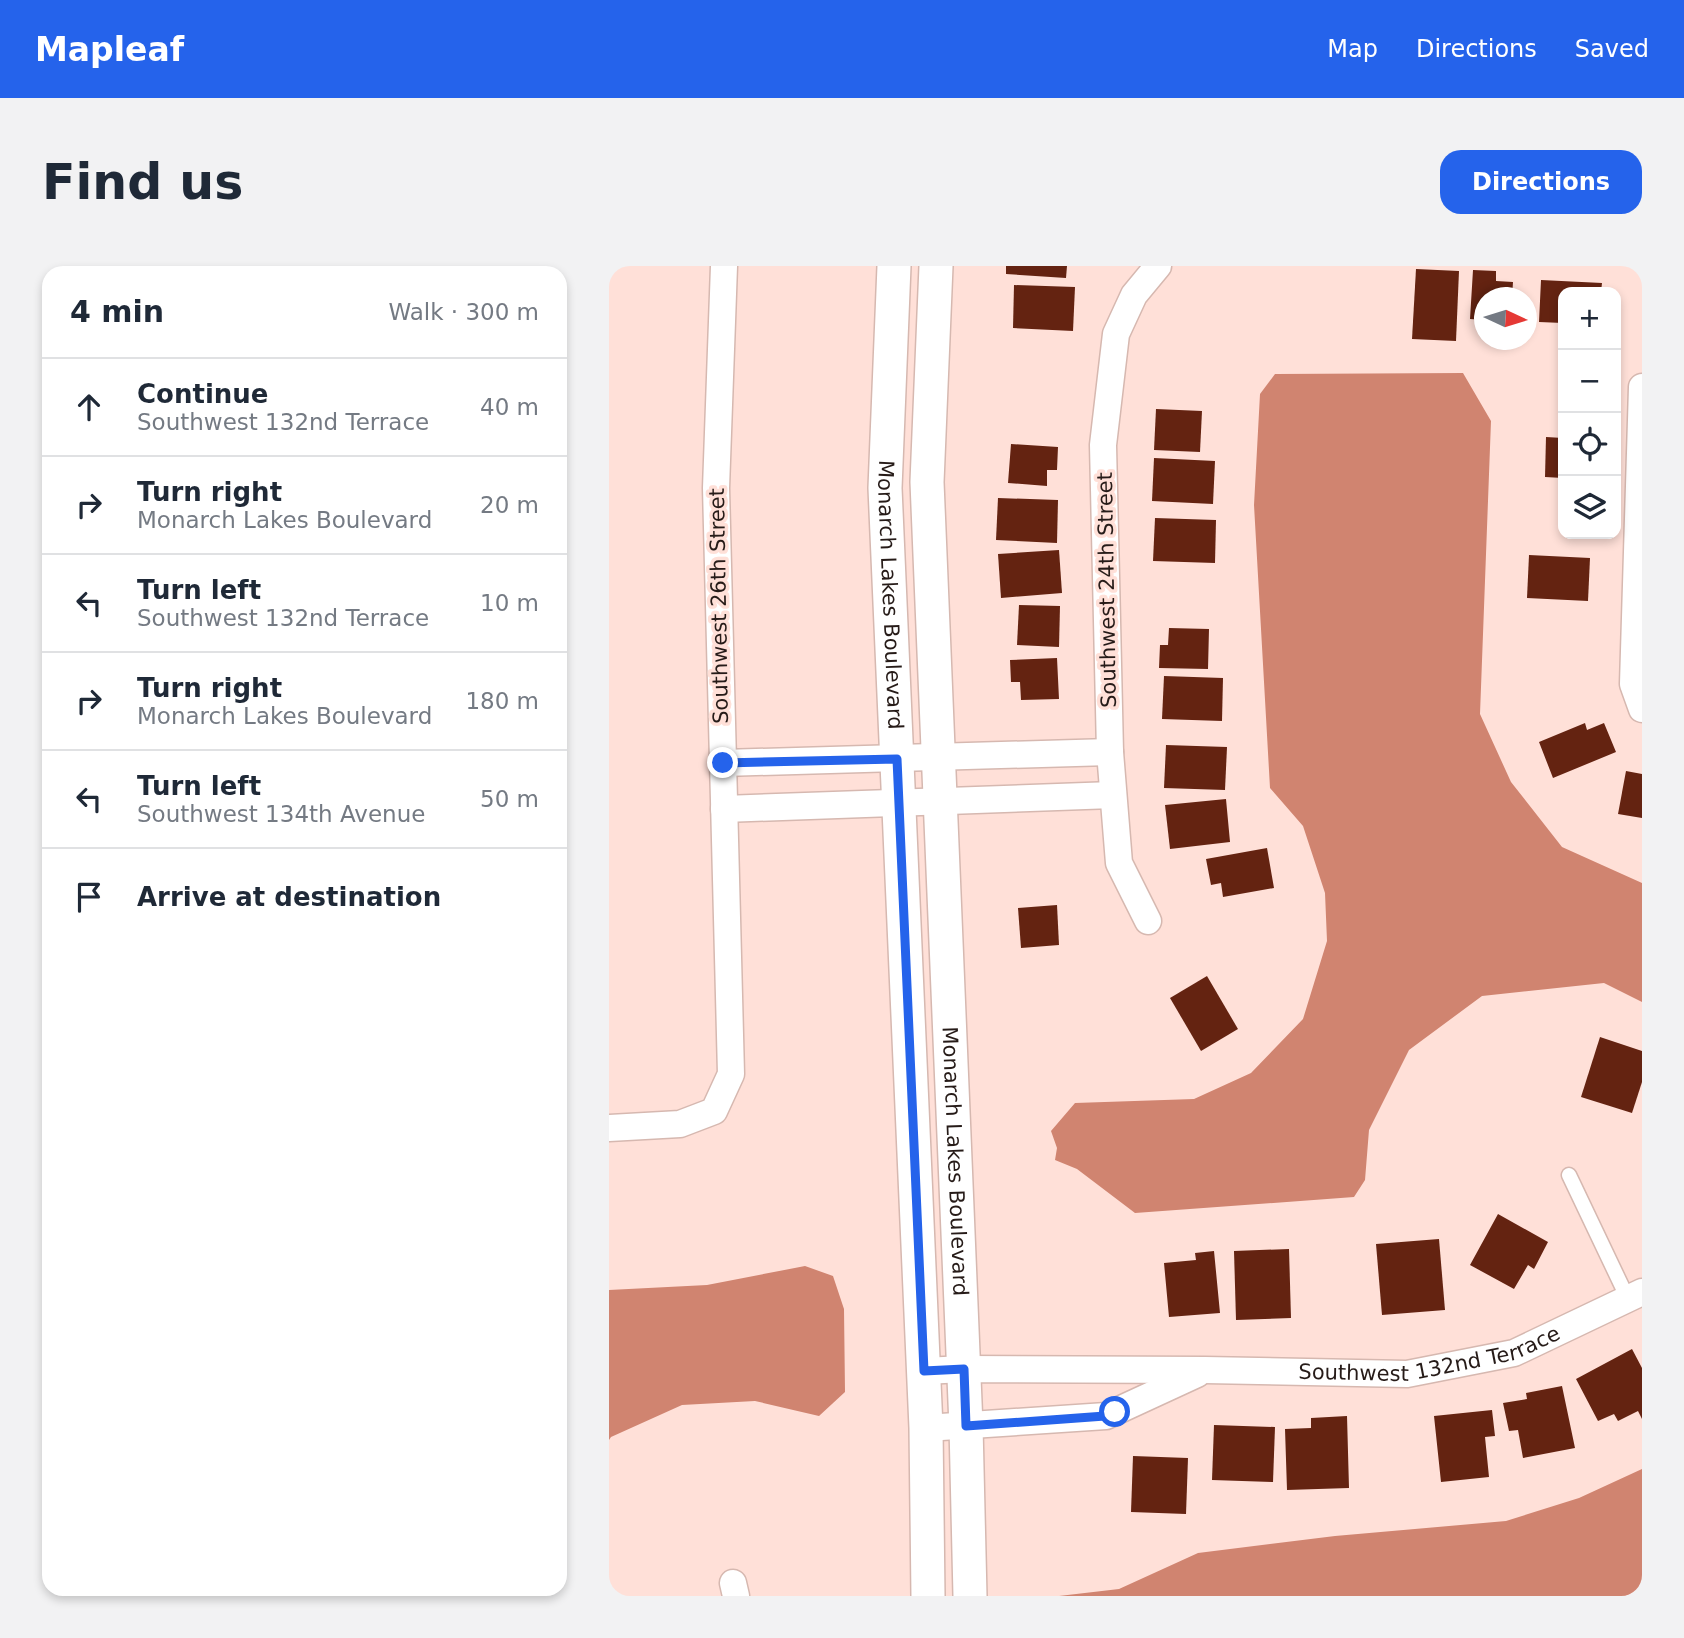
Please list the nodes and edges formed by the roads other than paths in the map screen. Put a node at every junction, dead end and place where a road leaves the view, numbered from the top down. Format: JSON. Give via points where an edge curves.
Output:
{"nodes":[{"id":1,"x":724,"y":266,"type":"edge"},
{"id":2,"x":894,"y":266,"type":"edge"},
{"id":3,"x":936,"y":266,"type":"edge"},
{"id":4,"x":1158,"y":266,"type":"edge"},
{"id":5,"x":1642,"y":387,"type":"edge"},
{"id":6,"x":1642,"y":709,"type":"edge"},
{"id":7,"x":1110,"y":752,"type":"junction"},
{"id":8,"x":939,"y":758,"type":"junction"},
{"id":9,"x":897,"y":759,"type":"junction"},
{"id":10,"x":723,"y":763,"type":"junction"},
{"id":11,"x":1113,"y":795,"type":"junction"},
{"id":12,"x":940,"y":801,"type":"junction"},
{"id":13,"x":898,"y":802,"type":"junction"},
{"id":14,"x":724,"y":809,"type":"junction"},
{"id":15,"x":1148,"y":921,"type":"dead end"},
{"id":16,"x":609,"y":1128,"type":"edge"},
{"id":17,"x":1569,"y":1175,"type":"dead end"},
{"id":18,"x":1635,"y":1295,"type":"edge"},
{"id":19,"x":964,"y":1369,"type":"junction"},
{"id":20,"x":1205,"y":1370,"type":"junction"},
{"id":21,"x":924,"y":1371,"type":"junction"},
{"id":22,"x":966,"y":1426,"type":"junction"},
{"id":23,"x":926,"y":1428,"type":"junction"},
{"id":24,"x":928,"y":1596,"type":"edge"},
{"id":25,"x":970,"y":1596,"type":"edge"}],
"edges":[{"from":1,"to":10,"type":"street","name":"Southwest 26th Street","via":[[716,488]]},
{"from":2,"to":9,"type":"street","name":"Monarch Lakes Boulevard","via":[[884,488]]},
{"from":3,"to":8,"type":"street","name":"Monarch Lakes Boulevard","via":[[927,482]]},
{"from":4,"to":7,"type":"street","name":"Southwest 24th Street","via":[[1134,295],[1116,334],[1103,445]]},
{"from":5,"to":6,"type":"street","via":[[1633,684]]},
{"from":7,"to":8,"type":"street"},
{"from":7,"to":11,"type":"street","name":"Southwest 24th Street"},
{"from":8,"to":9,"type":"street"},
{"from":8,"to":12,"type":"street","name":"Monarch Lakes Boulevard"},
{"from":9,"to":10,"type":"street"},
{"from":9,"to":13,"type":"street","name":"Monarch Lakes Boulevard"},
{"from":10,"to":14,"type":"street","name":"Southwest 26th Street"},
{"from":11,"to":12,"type":"street"},
{"from":11,"to":15,"type":"street","name":"Southwest 24th Street","via":[[1119,863]]},
{"from":12,"to":13,"type":"street"},
{"from":12,"to":19,"type":"street","name":"Monarch Lakes Boulevard"},
{"from":13,"to":14,"type":"street"},
{"from":13,"to":21,"type":"street","name":"Monarch Lakes Boulevard"},
{"from":14,"to":16,"type":"street","name":"Southwest 26th Street","via":[[731,1073],[713,1111],[680,1124]]},
{"from":17,"to":18,"type":"lane"},
{"from":18,"to":20,"type":"street","name":"Southwest 132nd Terrace","via":[[1514,1353],[1406,1374]]},
{"from":19,"to":20,"type":"street","name":"Southwest 132nd Terrace"},
{"from":19,"to":21,"type":"street","name":"Southwest 132nd Terrace"},
{"from":19,"to":22,"type":"street","name":"Monarch Lakes Boulevard"},
{"from":20,"to":22,"type":"street","name":"Southwest 132nd Terrace","via":[[1105,1416]]},
{"from":21,"to":23,"type":"street","name":"Monarch Lakes Boulevard"},
{"from":22,"to":23,"type":"street","name":"Southwest 132nd Terrace"},
{"from":22,"to":25,"type":"street","name":"Monarch Lakes Boulevard"},
{"from":23,"to":24,"type":"street","name":"Monarch Lakes Boulevard"}]}
